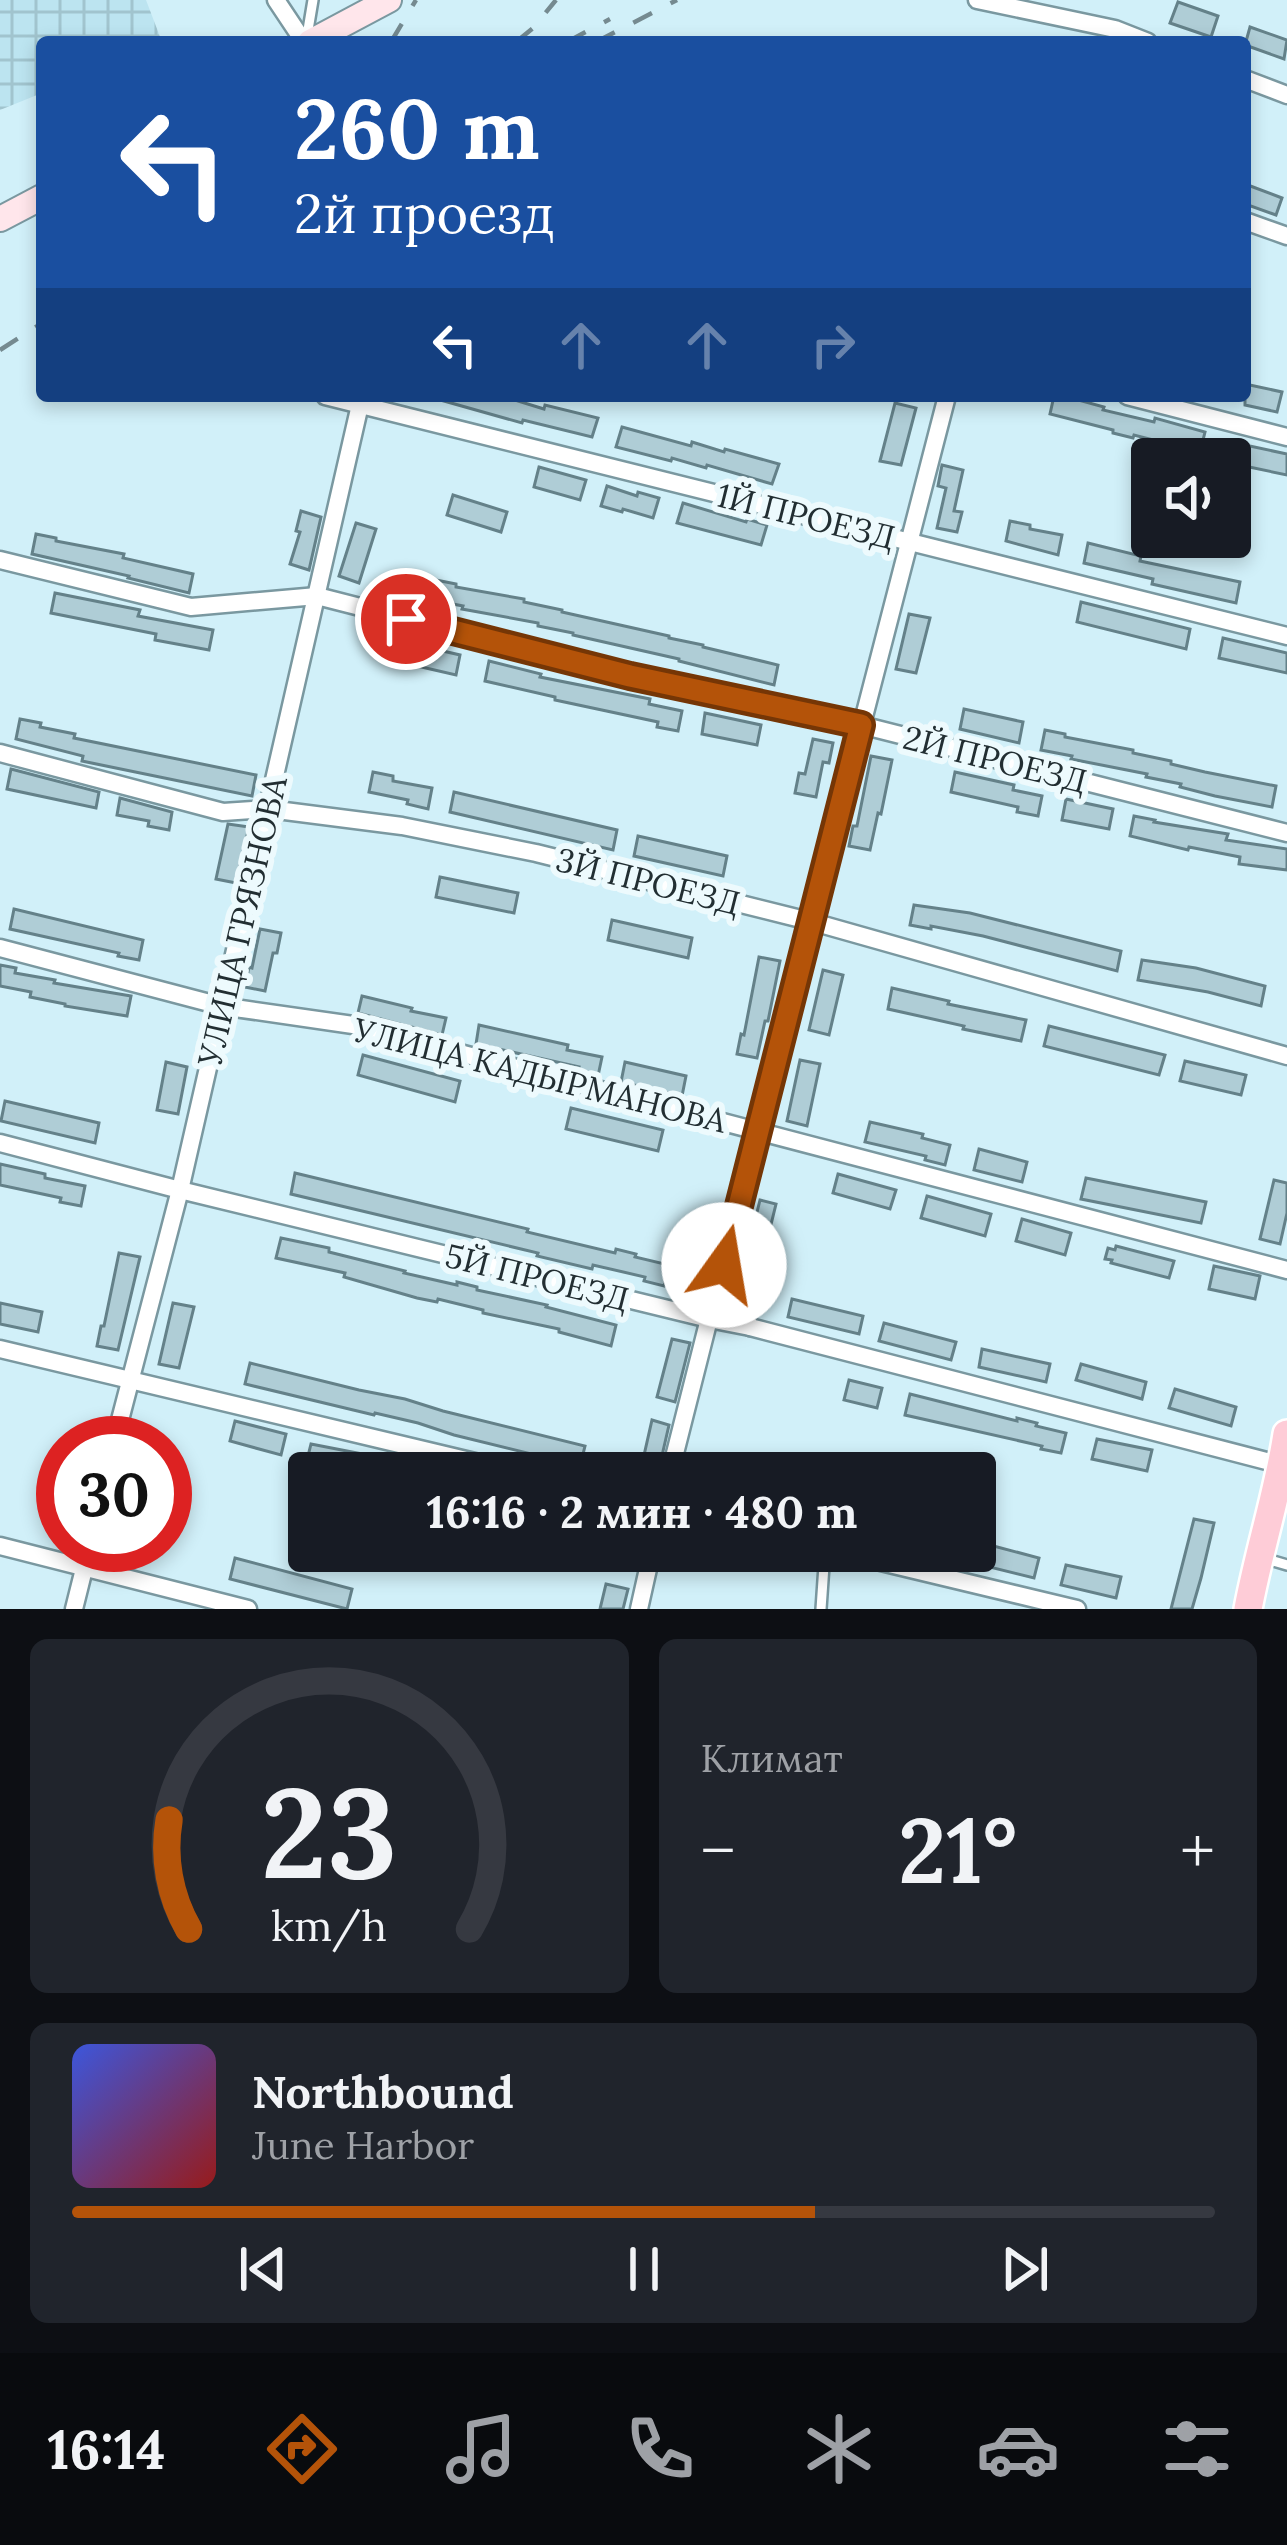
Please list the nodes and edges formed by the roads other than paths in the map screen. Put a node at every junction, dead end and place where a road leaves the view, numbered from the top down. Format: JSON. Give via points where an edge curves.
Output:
{"nodes":[{"id":1,"x":276,"y":0,"type":"edge"},
{"id":2,"x":313,"y":0,"type":"edge"},
{"id":3,"x":389,"y":0,"type":"edge"},
{"id":4,"x":977,"y":0,"type":"edge"},
{"id":5,"x":303,"y":36,"type":"edge"},
{"id":6,"x":308,"y":36,"type":"edge"},
{"id":7,"x":319,"y":36,"type":"edge"},
{"id":8,"x":1133,"y":36,"type":"edge"},
{"id":9,"x":1251,"y":82,"type":"edge"},
{"id":10,"x":1287,"y":95,"type":"edge"},
{"id":11,"x":36,"y":200,"type":"edge"},
{"id":12,"x":0,"y":219,"type":"edge"},
{"id":13,"x":1251,"y":223,"type":"edge"},
{"id":14,"x":1287,"y":236,"type":"edge"},
{"id":15,"x":361,"y":402,"type":"edge"},
{"id":16,"x":369,"y":402,"type":"edge"},
{"id":17,"x":946,"y":402,"type":"edge"},
{"id":18,"x":1150,"y":402,"type":"edge"},
{"id":19,"x":1287,"y":437,"type":"edge"},
{"id":20,"x":911,"y":542,"type":"junction"},
{"id":21,"x":0,"y":560,"type":"edge"},
{"id":22,"x":317,"y":596,"type":"junction"},
{"id":23,"x":1287,"y":635,"type":"edge"},
{"id":24,"x":861,"y":725,"type":"junction"},
{"id":25,"x":0,"y":753,"type":"edge"},
{"id":26,"x":269,"y":809,"type":"junction"},
{"id":27,"x":1287,"y":833,"type":"edge"},
{"id":28,"x":813,"y":922,"type":"junction"},
{"id":29,"x":0,"y":948,"type":"edge"},
{"id":30,"x":221,"y":1006,"type":"junction"},
{"id":31,"x":1287,"y":1056,"type":"edge"},
{"id":32,"x":757,"y":1130,"type":"junction"},
{"id":33,"x":0,"y":1142,"type":"edge"},
{"id":34,"x":180,"y":1190,"type":"junction"},
{"id":35,"x":1287,"y":1270,"type":"edge"},
{"id":36,"x":709,"y":1319,"type":"junction"},
{"id":37,"x":750,"y":1327,"type":"junction"},
{"id":38,"x":0,"y":1349,"type":"edge"},
{"id":39,"x":129,"y":1380,"type":"junction"},
{"id":40,"x":120,"y":1416,"type":"edge"},
{"id":41,"x":1287,"y":1435,"type":"edge"},
{"id":42,"x":432,"y":1452,"type":"edge"},
{"id":43,"x":675,"y":1452,"type":"edge"},
{"id":44,"x":1282,"y":1466,"type":"junction"},
{"id":45,"x":0,"y":1546,"type":"edge"},
{"id":46,"x":36,"y":1555,"type":"edge"},
{"id":47,"x":1258,"y":1557,"type":"junction"},
{"id":48,"x":1287,"y":1565,"type":"edge"},
{"id":49,"x":84,"y":1572,"type":"edge"},
{"id":50,"x":104,"y":1572,"type":"edge"},
{"id":51,"x":647,"y":1572,"type":"edge"},
{"id":52,"x":824,"y":1572,"type":"edge"},
{"id":53,"x":913,"y":1572,"type":"edge"},
{"id":54,"x":1029,"y":1603,"type":"edge"},
{"id":55,"x":74,"y":1609,"type":"edge"},
{"id":56,"x":248,"y":1609,"type":"edge"},
{"id":57,"x":639,"y":1609,"type":"edge"},
{"id":58,"x":821,"y":1609,"type":"edge"},
{"id":59,"x":1077,"y":1609,"type":"edge"},
{"id":60,"x":1248,"y":1609,"type":"edge"}],
"edges":[{"from":1,"to":5,"type":"street"},
{"from":2,"to":6,"type":"lane"},
{"from":3,"to":7,"type":"street"},
{"from":4,"to":8,"type":"street"},
{"from":9,"to":10,"type":"street"},
{"from":11,"to":12,"type":"street"},
{"from":13,"to":14,"type":"street"},
{"from":15,"to":22,"type":"street","name":"УЛИЦА ГРЯЗНОВА"},
{"from":16,"to":20,"type":"street","name":"1Й ПРОЕЗД"},
{"from":17,"to":20,"type":"street"},
{"from":18,"to":19,"type":"street"},
{"from":20,"to":23,"type":"street","name":"1Й ПРОЕЗД"},
{"from":20,"to":24,"type":"street"},
{"from":21,"to":22,"type":"street","name":"2Й ПРОЕЗД","via":[[191,607]]},
{"from":22,"to":24,"type":"street","name":"2Й ПРОЕЗД"},
{"from":22,"to":26,"type":"street","name":"УЛИЦА ГРЯЗНОВА"},
{"from":24,"to":27,"type":"street","name":"2Й ПРОЕЗД"},
{"from":24,"to":28,"type":"street"},
{"from":25,"to":26,"type":"street","name":"3Й ПРОЕЗД","via":[[223,812]]},
{"from":26,"to":28,"type":"street","name":"3Й ПРОЕЗД","via":[[536,853]]},
{"from":26,"to":30,"type":"street","name":"УЛИЦА ГРЯЗНОВА"},
{"from":28,"to":31,"type":"street","name":"3Й ПРОЕЗД"},
{"from":28,"to":32,"type":"street"},
{"from":29,"to":30,"type":"street","name":"УЛИЦА КАДЫРМАНОВА"},
{"from":30,"to":32,"type":"street","name":"УЛИЦА КАДЫРМАНОВА","via":[[353,1025]]},
{"from":30,"to":34,"type":"street","name":"УЛИЦА ГРЯЗНОВА"},
{"from":32,"to":35,"type":"street","name":"УЛИЦА КАДЫРМАНОВА"},
{"from":32,"to":37,"type":"street","via":[[724,1265]]},
{"from":33,"to":34,"type":"street","name":"5Й ПРОЕЗД"},
{"from":34,"to":36,"type":"street","name":"5Й ПРОЕЗД"},
{"from":34,"to":39,"type":"street","name":"УЛИЦА ГРЯЗНОВА"},
{"from":36,"to":37,"type":"street","name":"5Й ПРОЕЗД"},
{"from":36,"to":43,"type":"street"},
{"from":37,"to":44,"type":"street","name":"5Й ПРОЕЗД"},
{"from":38,"to":39,"type":"street"},
{"from":39,"to":40,"type":"street","name":"УЛИЦА ГРЯЗНОВА"},
{"from":39,"to":42,"type":"street"},
{"from":41,"to":44,"type":"main road"},
{"from":44,"to":47,"type":"main road"},
{"from":45,"to":46,"type":"street"},
{"from":47,"to":48,"type":"lane"},
{"from":47,"to":60,"type":"main road"},
{"from":49,"to":55,"type":"street"},
{"from":50,"to":56,"type":"street"},
{"from":51,"to":57,"type":"street"},
{"from":52,"to":58,"type":"lane"},
{"from":53,"to":54,"type":"street"},
{"from":54,"to":59,"type":"street"}]}
